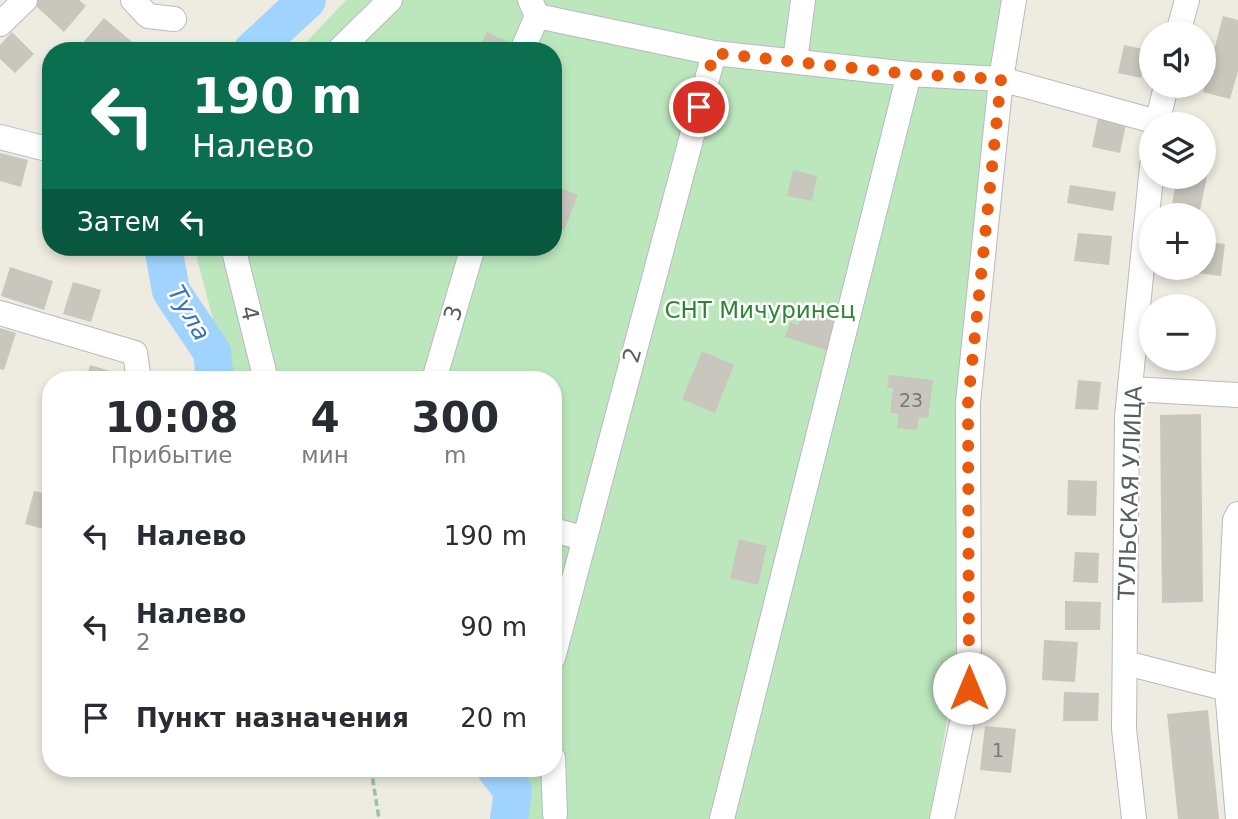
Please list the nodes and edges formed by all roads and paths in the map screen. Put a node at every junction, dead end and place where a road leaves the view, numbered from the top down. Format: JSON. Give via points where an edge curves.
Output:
{"nodes":[{"id":1,"x":25,"y":0,"type":"edge"},
{"id":2,"x":134,"y":0,"type":"edge"},
{"id":3,"x":390,"y":0,"type":"edge"},
{"id":4,"x":803,"y":0,"type":"edge"},
{"id":5,"x":1014,"y":0,"type":"edge"},
{"id":6,"x":1187,"y":0,"type":"edge"},
{"id":7,"x":534,"y":8,"type":"edge"},
{"id":8,"x":174,"y":19,"type":"dead end"},
{"id":9,"x":1181,"y":21,"type":"edge"},
{"id":10,"x":0,"y":24,"type":"edge"},
{"id":11,"x":347,"y":42,"type":"edge"},
{"id":12,"x":525,"y":42,"type":"edge"},
{"id":13,"x":714,"y":53,"type":"junction"},
{"id":14,"x":795,"y":61,"type":"junction"},
{"id":15,"x":909,"y":74,"type":"junction"},
{"id":16,"x":1001,"y":79,"type":"junction"},
{"id":17,"x":1139,"y":118,"type":"edge"},
{"id":18,"x":0,"y":137,"type":"edge"},
{"id":19,"x":42,"y":148,"type":"edge"},
{"id":20,"x":1149,"y":189,"type":"edge"},
{"id":21,"x":235,"y":256,"type":"edge"},
{"id":22,"x":470,"y":256,"type":"edge"},
{"id":23,"x":0,"y":313,"type":"edge"},
{"id":24,"x":138,"y":371,"type":"edge"},
{"id":25,"x":264,"y":371,"type":"edge"},
{"id":26,"x":437,"y":371,"type":"edge"},
{"id":27,"x":1132,"y":388,"type":"junction"},
{"id":28,"x":1238,"y":395,"type":"edge"},
{"id":29,"x":1238,"y":514,"type":"edge"},
{"id":30,"x":562,"y":532,"type":"edge"},
{"id":31,"x":583,"y":538,"type":"junction"},
{"id":32,"x":562,"y":622,"type":"edge"},
{"id":33,"x":1126,"y":663,"type":"junction"},
{"id":34,"x":1227,"y":689,"type":"junction"},
{"id":35,"x":372,"y":777,"type":"edge"},
{"id":36,"x":554,"y":777,"type":"edge"},
{"id":37,"x":555,"y":814,"type":"dead end"},
{"id":38,"x":379,"y":819,"type":"edge"},
{"id":39,"x":722,"y":819,"type":"edge"},
{"id":40,"x":942,"y":819,"type":"edge"},
{"id":41,"x":1135,"y":819,"type":"edge"},
{"id":42,"x":1238,"y":819,"type":"edge"}],
"edges":[{"from":1,"to":10,"type":"street"},
{"from":2,"to":8,"type":"street","via":[[148,16]]},
{"from":3,"to":11,"type":"street"},
{"from":4,"to":14,"type":"street"},
{"from":5,"to":16,"type":"street"},
{"from":6,"to":9,"type":"street"},
{"from":7,"to":12,"type":"street"},
{"from":7,"to":13,"type":"street"},
{"from":13,"to":14,"type":"street"},
{"from":13,"to":31,"type":"street","name":"2"},
{"from":14,"to":15,"type":"street"},
{"from":15,"to":16,"type":"street"},
{"from":15,"to":39,"type":"street"},
{"from":16,"to":17,"type":"street"},
{"from":16,"to":40,"type":"street","via":[[968,403],[969,688]]},
{"from":18,"to":19,"type":"street"},
{"from":20,"to":27,"type":"street","name":"ТУЛЬСКАЯ УЛИЦА"},
{"from":21,"to":25,"type":"street","name":"4"},
{"from":22,"to":26,"type":"street","name":"3"},
{"from":23,"to":24,"type":"street","via":[[135,353]]},
{"from":27,"to":28,"type":"street"},
{"from":27,"to":33,"type":"street","name":"ТУЛЬСКАЯ УЛИЦА","via":[[1127,417]]},
{"from":29,"to":34,"type":"street"},
{"from":30,"to":31,"type":"street"},
{"from":31,"to":32,"type":"street","name":"2"},
{"from":33,"to":34,"type":"street"},
{"from":33,"to":41,"type":"street","name":"ТУЛЬСКАЯ УЛИЦА","via":[[1124,729]]},
{"from":34,"to":42,"type":"street"},
{"from":35,"to":38,"type":"path"},
{"from":36,"to":37,"type":"street"}]}
